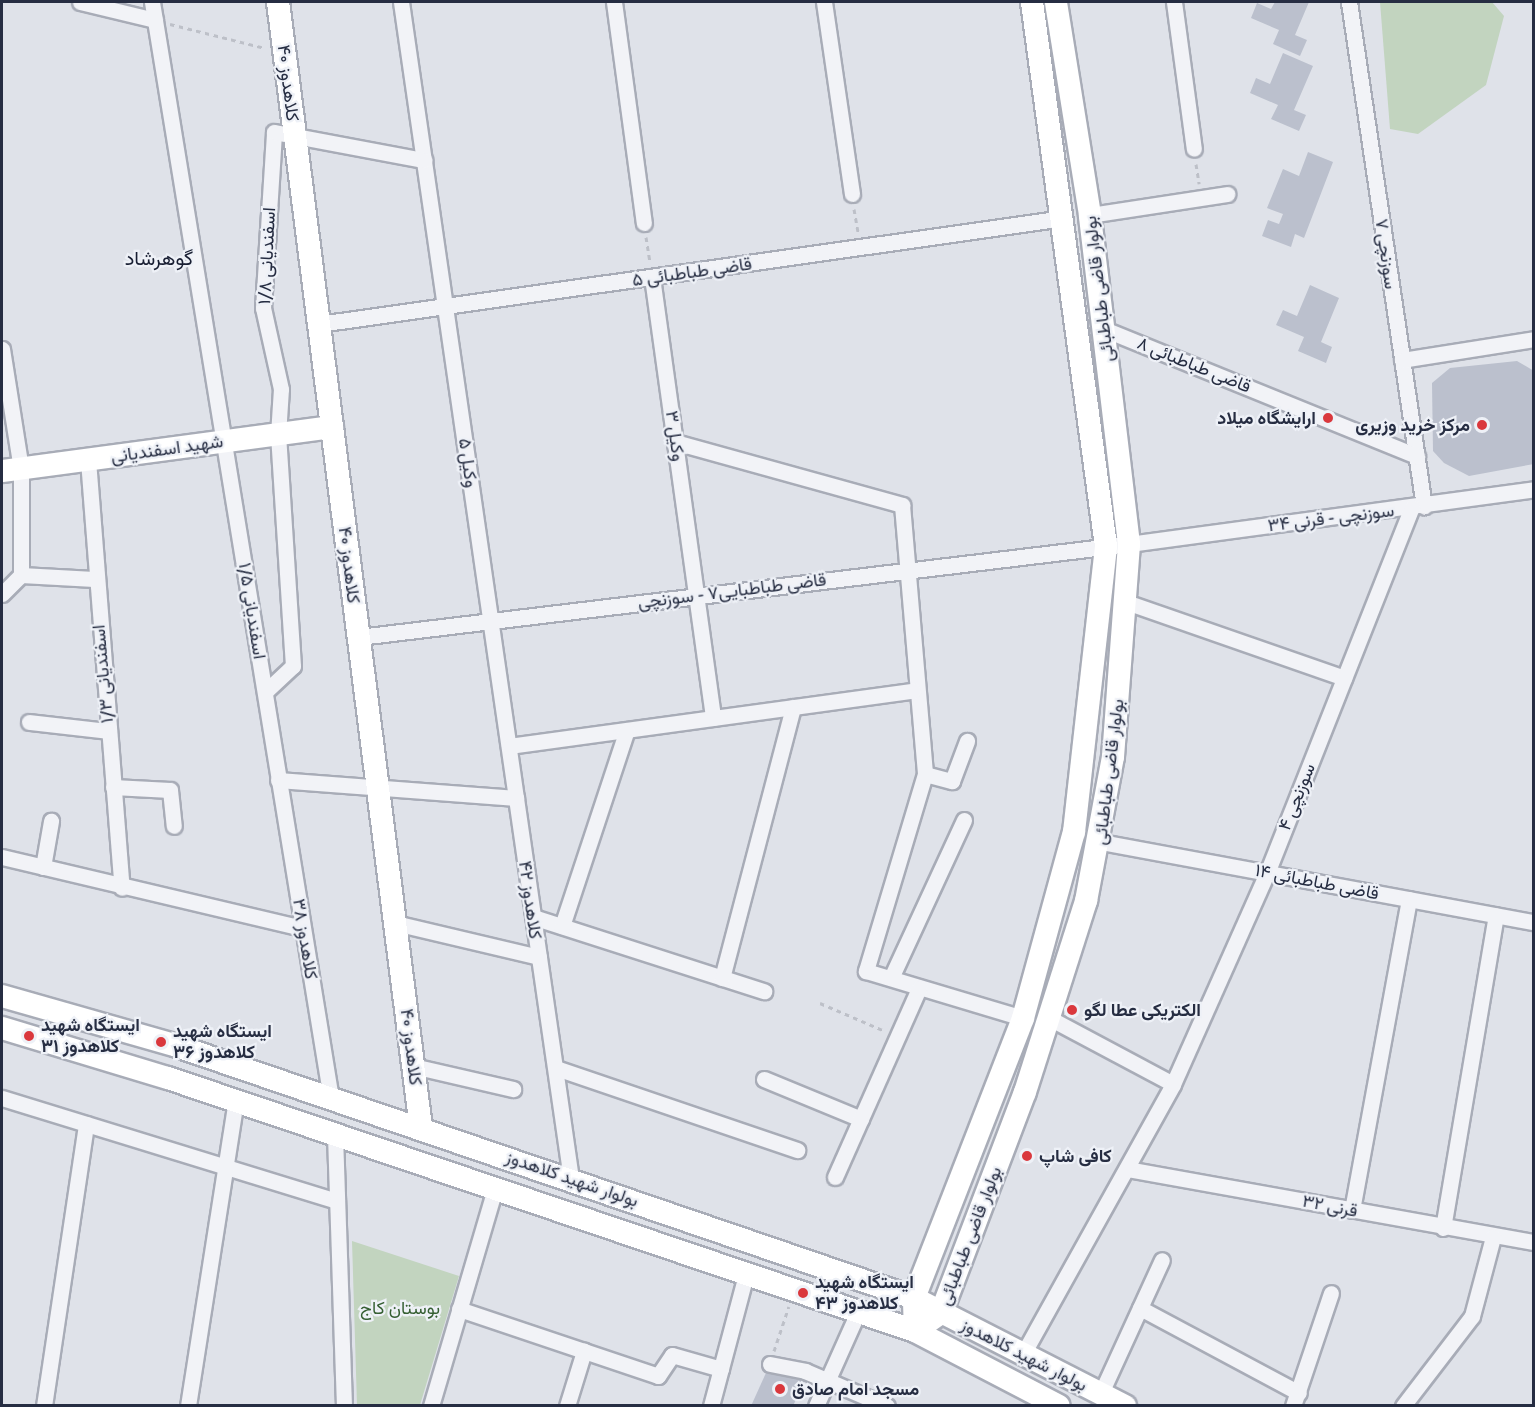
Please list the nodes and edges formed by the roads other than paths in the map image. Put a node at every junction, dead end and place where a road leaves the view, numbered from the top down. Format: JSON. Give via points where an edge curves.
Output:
{"nodes":[{"id":1,"x":80,"y":2,"type":"edge"},
{"id":2,"x":152,"y":2,"type":"edge"},
{"id":3,"x":278,"y":2,"type":"edge"},
{"id":4,"x":401,"y":2,"type":"edge"},
{"id":5,"x":614,"y":2,"type":"edge"},
{"id":6,"x":824,"y":2,"type":"edge"},
{"id":7,"x":1032,"y":2,"type":"edge"},
{"id":8,"x":1056,"y":2,"type":"edge"},
{"id":9,"x":1174,"y":2,"type":"edge"},
{"id":10,"x":1349,"y":2,"type":"edge"},
{"id":11,"x":155,"y":20,"type":"junction"},
{"id":12,"x":294,"y":134,"type":"junction"},
{"id":13,"x":1194,"y":149,"type":"road end"},
{"id":14,"x":424,"y":160,"type":"junction"},
{"id":15,"x":852,"y":194,"type":"road end"},
{"id":16,"x":1227,"y":194,"type":"dead end"},
{"id":17,"x":1090,"y":215,"type":"junction"},
{"id":18,"x":1064,"y":218,"type":"junction"},
{"id":19,"x":645,"y":223,"type":"road end"},
{"id":20,"x":652,"y":277,"type":"junction"},
{"id":21,"x":445,"y":306,"type":"junction"},
{"id":22,"x":319,"y":324,"type":"junction"},
{"id":23,"x":1104,"y":329,"type":"junction"},
{"id":24,"x":1533,"y":339,"type":"edge"},
{"id":25,"x":2,"y":349,"type":"edge"},
{"id":26,"x":1402,"y":360,"type":"junction"},
{"id":27,"x":332,"y":427,"type":"junction"},
{"id":28,"x":278,"y":435,"type":"junction"},
{"id":29,"x":226,"y":442,"type":"junction"},
{"id":30,"x":675,"y":442,"type":"junction"},
{"id":31,"x":1417,"y":456,"type":"junction"},
{"id":32,"x":88,"y":460,"type":"junction"},
{"id":33,"x":11,"y":470,"type":"edge"},
{"id":34,"x":1533,"y":489,"type":"edge"},
{"id":35,"x":1418,"y":506,"type":"junction"},
{"id":36,"x":1117,"y":545,"type":"junction"},
{"id":37,"x":905,"y":570,"type":"junction"},
{"id":38,"x":21,"y":576,"type":"junction"},
{"id":39,"x":94,"y":579,"type":"junction"},
{"id":40,"x":2,"y":594,"type":"edge"},
{"id":41,"x":696,"y":596,"type":"junction"},
{"id":42,"x":1126,"y":602,"type":"junction"},
{"id":43,"x":490,"y":621,"type":"junction"},
{"id":44,"x":359,"y":637,"type":"junction"},
{"id":45,"x":1344,"y":678,"type":"junction"},
{"id":46,"x":914,"y":691,"type":"junction"},
{"id":47,"x":265,"y":692,"type":"junction"},
{"id":48,"x":793,"y":707,"type":"junction"},
{"id":49,"x":713,"y":718,"type":"junction"},
{"id":50,"x":29,"y":722,"type":"dead end"},
{"id":51,"x":627,"y":730,"type":"junction"},
{"id":52,"x":108,"y":731,"type":"junction"},
{"id":53,"x":967,"y":741,"type":"dead end"},
{"id":54,"x":509,"y":746,"type":"junction"},
{"id":55,"x":925,"y":774,"type":"junction"},
{"id":56,"x":278,"y":780,"type":"junction"},
{"id":57,"x":113,"y":787,"type":"junction"},
{"id":58,"x":378,"y":788,"type":"junction"},
{"id":59,"x":516,"y":798,"type":"junction"},
{"id":60,"x":963,"y":820,"type":"dead end"},
{"id":61,"x":51,"y":821,"type":"dead end"},
{"id":62,"x":174,"y":826,"type":"dead end"},
{"id":63,"x":1101,"y":842,"type":"junction"},
{"id":64,"x":2,"y":857,"type":"edge"},
{"id":65,"x":43,"y":867,"type":"junction"},
{"id":66,"x":1267,"y":873,"type":"junction"},
{"id":67,"x":122,"y":888,"type":"junction"},
{"id":68,"x":1409,"y":899,"type":"junction"},
{"id":69,"x":1496,"y":915,"type":"junction"},
{"id":70,"x":533,"y":917,"type":"junction"},
{"id":71,"x":1533,"y":922,"type":"edge"},
{"id":72,"x":395,"y":923,"type":"junction"},
{"id":73,"x":562,"y":926,"type":"junction"},
{"id":74,"x":303,"y":928,"type":"junction"},
{"id":75,"x":539,"y":957,"type":"junction"},
{"id":76,"x":722,"y":978,"type":"junction"},
{"id":77,"x":891,"y":978,"type":"junction"},
{"id":78,"x":919,"y":988,"type":"junction"},
{"id":79,"x":764,"y":992,"type":"dead end"},
{"id":80,"x":2,"y":996,"type":"edge"},
{"id":81,"x":1023,"y":1018,"type":"junction"},
{"id":82,"x":1049,"y":1018,"type":"junction"},
{"id":83,"x":2,"y":1028,"type":"edge"},
{"id":84,"x":413,"y":1066,"type":"junction"},
{"id":85,"x":556,"y":1068,"type":"junction"},
{"id":86,"x":764,"y":1079,"type":"dead end"},
{"id":87,"x":1173,"y":1084,"type":"junction"},
{"id":88,"x":513,"y":1089,"type":"dead end"},
{"id":89,"x":2,"y":1098,"type":"edge"},
{"id":90,"x":331,"y":1099,"type":"junction"},
{"id":91,"x":236,"y":1101,"type":"junction"},
{"id":92,"x":861,"y":1119,"type":"junction"},
{"id":93,"x":86,"y":1124,"type":"junction"},
{"id":94,"x":421,"y":1128,"type":"junction"},
{"id":95,"x":335,"y":1135,"type":"junction"},
{"id":96,"x":797,"y":1150,"type":"dead end"},
{"id":97,"x":225,"y":1166,"type":"junction"},
{"id":98,"x":1127,"y":1169,"type":"junction"},
{"id":99,"x":835,"y":1178,"type":"dead end"},
{"id":100,"x":571,"y":1179,"type":"junction"},
{"id":101,"x":495,"y":1188,"type":"junction"},
{"id":102,"x":336,"y":1201,"type":"junction"},
{"id":103,"x":1352,"y":1210,"type":"junction"},
{"id":104,"x":1443,"y":1228,"type":"junction"},
{"id":105,"x":1492,"y":1237,"type":"junction"},
{"id":106,"x":1533,"y":1242,"type":"edge"},
{"id":107,"x":1162,"y":1260,"type":"dead end"},
{"id":108,"x":746,"y":1274,"type":"junction"},
{"id":109,"x":1331,"y":1293,"type":"dead end"},
{"id":110,"x":914,"y":1298,"type":"junction"},
{"id":111,"x":1140,"y":1308,"type":"junction"},
{"id":112,"x":459,"y":1309,"type":"junction"},
{"id":113,"x":858,"y":1312,"type":"junction"},
{"id":114,"x":941,"y":1313,"type":"junction"},
{"id":115,"x":915,"y":1331,"type":"junction"},
{"id":116,"x":584,"y":1351,"type":"junction"},
{"id":117,"x":1023,"y":1354,"type":"junction"},
{"id":118,"x":770,"y":1364,"type":"road end"},
{"id":119,"x":721,"y":1369,"type":"junction"},
{"id":120,"x":827,"y":1381,"type":"junction"},
{"id":121,"x":1021,"y":1386,"type":"junction"},
{"id":122,"x":1101,"y":1393,"type":"junction"},
{"id":123,"x":1296,"y":1399,"type":"edge"},
{"id":124,"x":44,"y":1406,"type":"edge"},
{"id":125,"x":188,"y":1406,"type":"edge"},
{"id":126,"x":344,"y":1406,"type":"edge"},
{"id":127,"x":430,"y":1406,"type":"edge"},
{"id":128,"x":567,"y":1406,"type":"edge"},
{"id":129,"x":711,"y":1406,"type":"edge"},
{"id":130,"x":816,"y":1406,"type":"edge"},
{"id":131,"x":887,"y":1406,"type":"edge"},
{"id":132,"x":1036,"y":1406,"type":"edge"},
{"id":133,"x":1059,"y":1406,"type":"edge"},
{"id":134,"x":1125,"y":1406,"type":"edge"},
{"id":135,"x":1402,"y":1406,"type":"edge"}],
"edges":[{"from":1,"to":11,"type":"street"},
{"from":2,"to":11,"type":"street","name":"اسفندیانی ۱/۵"},
{"from":3,"to":12,"type":"main road","name":"کلاهدوز ۴۰"},
{"from":4,"to":14,"type":"street","name":"وکيل ۵"},
{"from":5,"to":19,"type":"street"},
{"from":6,"to":15,"type":"street"},
{"from":7,"to":18,"type":"main road","name":"بولوار قاضی طباطبائی"},
{"from":8,"to":17,"type":"main road","name":"بولوار قاضی طباطبائی"},
{"from":9,"to":13,"type":"street"},
{"from":10,"to":26,"type":"street","name":"سوزنچی ۷"},
{"from":11,"to":29,"type":"street","name":"اسفندیانی ۱/۵"},
{"from":12,"to":14,"type":"street"},
{"from":12,"to":22,"type":"main road","name":"کلاهدوز ۴۰"},
{"from":12,"to":28,"type":"street","name":"اسفندیانی ۱/۸","via":[[274,132],[263,308],[281,389]]},
{"from":14,"to":21,"type":"street","name":"وکيل ۵"},
{"from":16,"to":17,"type":"street"},
{"from":17,"to":23,"type":"main road","name":"بولوار قاضی طباطبائی"},
{"from":18,"to":20,"type":"street","name":"قاضی طباطبائی ۵"},
{"from":18,"to":36,"type":"main road","name":"بولوار قاضی طباطبائی"},
{"from":20,"to":21,"type":"street","name":"قاضی طباطبائی ۵"},
{"from":20,"to":30,"type":"street","name":"وکيل ۳"},
{"from":21,"to":22,"type":"street","name":"قاضی طباطبائی ۵"},
{"from":21,"to":43,"type":"street","name":"وکيل ۵"},
{"from":22,"to":27,"type":"main road","name":"کلاهدوز ۴۰"},
{"from":23,"to":31,"type":"street","name":"قاضی طباطبائی ۸"},
{"from":23,"to":36,"type":"main road","name":"بولوار قاضی طباطبائی"},
{"from":24,"to":26,"type":"street"},
{"from":25,"to":33,"type":"street"},
{"from":26,"to":31,"type":"street","name":"سوزنچی ۷"},
{"from":27,"to":28,"type":"main road","name":"شهید اسفندیانی"},
{"from":27,"to":44,"type":"main road","name":"کلاهدوز ۴۰"},
{"from":28,"to":29,"type":"main road","name":"شهید اسفندیانی"},
{"from":28,"to":47,"type":"street","via":[[292,666]]},
{"from":29,"to":32,"type":"main road","name":"شهید اسفندیانی"},
{"from":29,"to":47,"type":"street","name":"اسفندیانی ۱/۵"},
{"from":30,"to":37,"type":"street","via":[[902,505]]},
{"from":30,"to":41,"type":"street","name":"وکيل ۳"},
{"from":31,"to":35,"type":"street","name":"سوزنچی ۷"},
{"from":32,"to":33,"type":"main road","name":"شهید اسفندیانی"},
{"from":32,"to":39,"type":"street","name":"اسفندیانی ۱/۳"},
{"from":33,"to":38,"type":"street"},
{"from":34,"to":35,"type":"street","name":"سوزنچی - قرنی ۳۴"},
{"from":35,"to":36,"type":"street","name":"سوزنچی - قرنی ۳۴"},
{"from":35,"to":45,"type":"street","name":"سوزنچی ۴"},
{"from":36,"to":37,"type":"street","name":"قاضی طباطبایی۷ - سوزنچی"},
{"from":36,"to":42,"type":"main road","name":"بولوار قاضی طباطبائی"},
{"from":36,"to":81,"type":"main road","name":"بولوار قاضی طباطبائی","via":[[1074,832]]},
{"from":37,"to":41,"type":"street","name":"قاضی طباطبایی۷ - سوزنچی"},
{"from":37,"to":46,"type":"street"},
{"from":38,"to":39,"type":"street"},
{"from":38,"to":40,"type":"street"},
{"from":39,"to":52,"type":"street","name":"اسفندیانی ۱/۳"},
{"from":41,"to":43,"type":"street","name":"قاضی طباطبایی۷ - سوزنچی"},
{"from":41,"to":49,"type":"street","name":"وکيل ۳"},
{"from":42,"to":45,"type":"street"},
{"from":42,"to":63,"type":"main road","name":"بولوار قاضی طباطبائی"},
{"from":43,"to":44,"type":"street","name":"قاضی طباطبایی۷ - سوزنچی"},
{"from":43,"to":54,"type":"street","name":"کلاهدوز ۴۲"},
{"from":44,"to":58,"type":"main road","name":"کلاهدوز ۴۰"},
{"from":45,"to":66,"type":"street","name":"سوزنچی ۴"},
{"from":46,"to":48,"type":"street"},
{"from":46,"to":55,"type":"street"},
{"from":47,"to":56,"type":"street","name":"اسفندیانی ۱/۵"},
{"from":48,"to":49,"type":"street"},
{"from":48,"to":76,"type":"street"},
{"from":49,"to":51,"type":"street"},
{"from":50,"to":52,"type":"street"},
{"from":51,"to":54,"type":"street"},
{"from":51,"to":73,"type":"street"},
{"from":52,"to":57,"type":"street","name":"اسفندیانی ۱/۳"},
{"from":53,"to":55,"type":"street","via":[[952,781]]},
{"from":54,"to":59,"type":"street","name":"کلاهدوز ۴۲"},
{"from":55,"to":77,"type":"street","via":[[866,970]]},
{"from":56,"to":58,"type":"street"},
{"from":56,"to":74,"type":"street","name":"کلاهدوز ۳۸"},
{"from":57,"to":62,"type":"street","via":[[170,790]]},
{"from":57,"to":67,"type":"street","name":"اسفندیانی ۱/۳"},
{"from":58,"to":59,"type":"street"},
{"from":58,"to":72,"type":"main road","name":"کلاهدوز ۴۰"},
{"from":59,"to":70,"type":"street","name":"کلاهدوز ۴۲"},
{"from":60,"to":77,"type":"street"},
{"from":61,"to":65,"type":"street"},
{"from":63,"to":66,"type":"street","name":"قاضی طباطبائی ۱۴"},
{"from":63,"to":82,"type":"main road","name":"بولوار قاضی طباطبائی"},
{"from":64,"to":65,"type":"street"},
{"from":65,"to":67,"type":"street"},
{"from":66,"to":68,"type":"street","name":"قاضی طباطبائی ۱۴"},
{"from":66,"to":87,"type":"street","name":"سوزنچی ۴"},
{"from":67,"to":74,"type":"street"},
{"from":68,"to":69,"type":"street","name":"قاضی طباطبائی ۱۴"},
{"from":68,"to":103,"type":"street"},
{"from":69,"to":71,"type":"street","name":"قاضی طباطبائی ۱۴"},
{"from":69,"to":104,"type":"street"},
{"from":70,"to":73,"type":"street"},
{"from":70,"to":75,"type":"street","name":"کلاهدوز ۴۲"},
{"from":72,"to":75,"type":"street"},
{"from":72,"to":84,"type":"main road","name":"کلاهدوز ۴۰"},
{"from":73,"to":76,"type":"street"},
{"from":74,"to":90,"type":"street","name":"کلاهدوز ۳۸"},
{"from":75,"to":85,"type":"street","name":"کلاهدوز ۴۲"},
{"from":76,"to":79,"type":"street"},
{"from":77,"to":78,"type":"street"},
{"from":78,"to":81,"type":"street"},
{"from":78,"to":92,"type":"street"},
{"from":80,"to":90,"type":"main road","name":"بولوار شهید کلاهدوز","via":[[177,1046]]},
{"from":81,"to":110,"type":"main road","name":"بولوار قاضی طباطبائی"},
{"from":82,"to":87,"type":"street"},
{"from":82,"to":114,"type":"main road","name":"بولوار قاضی طباطبائی"},
{"from":83,"to":91,"type":"main road","name":"بولوار شهید کلاهدوز"},
{"from":84,"to":88,"type":"street"},
{"from":84,"to":94,"type":"main road","name":"کلاهدوز ۴۰"},
{"from":85,"to":96,"type":"street"},
{"from":85,"to":100,"type":"street","name":"کلاهدوز ۴۲"},
{"from":86,"to":92,"type":"street"},
{"from":87,"to":98,"type":"street","name":"سوزنچی ۴"},
{"from":89,"to":93,"type":"street"},
{"from":90,"to":94,"type":"main road","name":"بولوار شهید کلاهدوز"},
{"from":91,"to":95,"type":"main road","name":"بولوار شهید کلاهدوز"},
{"from":91,"to":97,"type":"street"},
{"from":92,"to":99,"type":"street"},
{"from":93,"to":97,"type":"street"},
{"from":93,"to":124,"type":"street"},
{"from":94,"to":100,"type":"main road","name":"بولوار شهید کلاهدوز"},
{"from":95,"to":101,"type":"main road","name":"بولوار شهید کلاهدوز"},
{"from":95,"to":102,"type":"street"},
{"from":97,"to":102,"type":"street"},
{"from":97,"to":125,"type":"street"},
{"from":98,"to":103,"type":"street","name":"قرنی ۳۲"},
{"from":98,"to":117,"type":"street","name":"سوزنچی ۴"},
{"from":100,"to":110,"type":"main road","name":"بولوار شهید کلاهدوز"},
{"from":101,"to":108,"type":"main road","name":"بولوار شهید کلاهدوز"},
{"from":101,"to":112,"type":"street"},
{"from":102,"to":126,"type":"street"},
{"from":103,"to":104,"type":"street","name":"قرنی ۳۲"},
{"from":104,"to":105,"type":"street","name":"قرنی ۳۲"},
{"from":105,"to":106,"type":"street","name":"قرنی ۳۲"},
{"from":105,"to":135,"type":"street","via":[[1472,1316]]},
{"from":107,"to":111,"type":"street"},
{"from":108,"to":113,"type":"main road","name":"بولوار شهید کلاهدوز"},
{"from":108,"to":119,"type":"street"},
{"from":109,"to":123,"type":"street"},
{"from":110,"to":114,"type":"main road","name":"بولوار شهید کلاهدوز"},
{"from":110,"to":115,"type":"main road","name":"بولوار قاضی طباطبائی"},
{"from":111,"to":122,"type":"street"},
{"from":111,"to":123,"type":"street"},
{"from":112,"to":116,"type":"street"},
{"from":112,"to":127,"type":"street"},
{"from":113,"to":115,"type":"main road","name":"بولوار شهید کلاهدوز"},
{"from":113,"to":120,"type":"street"},
{"from":114,"to":115,"type":"main road","name":"بولوار قاضی طباطبائی"},
{"from":114,"to":117,"type":"main road","name":"بولوار شهید کلاهدوز"},
{"from":115,"to":121,"type":"main road","name":"بولوار شهید کلاهدوز"},
{"from":116,"to":119,"type":"street","via":[[658,1376],[672,1355]]},
{"from":116,"to":128,"type":"street"},
{"from":117,"to":122,"type":"main road","name":"بولوار شهید کلاهدوز"},
{"from":118,"to":120,"type":"street"},
{"from":119,"to":129,"type":"street"},
{"from":120,"to":130,"type":"street"},
{"from":120,"to":131,"type":"street"},
{"from":121,"to":132,"type":"street"},
{"from":121,"to":133,"type":"main road","name":"بولوار شهید کلاهدوز"},
{"from":122,"to":134,"type":"main road","name":"بولوار شهید کلاهدوز"}]}
